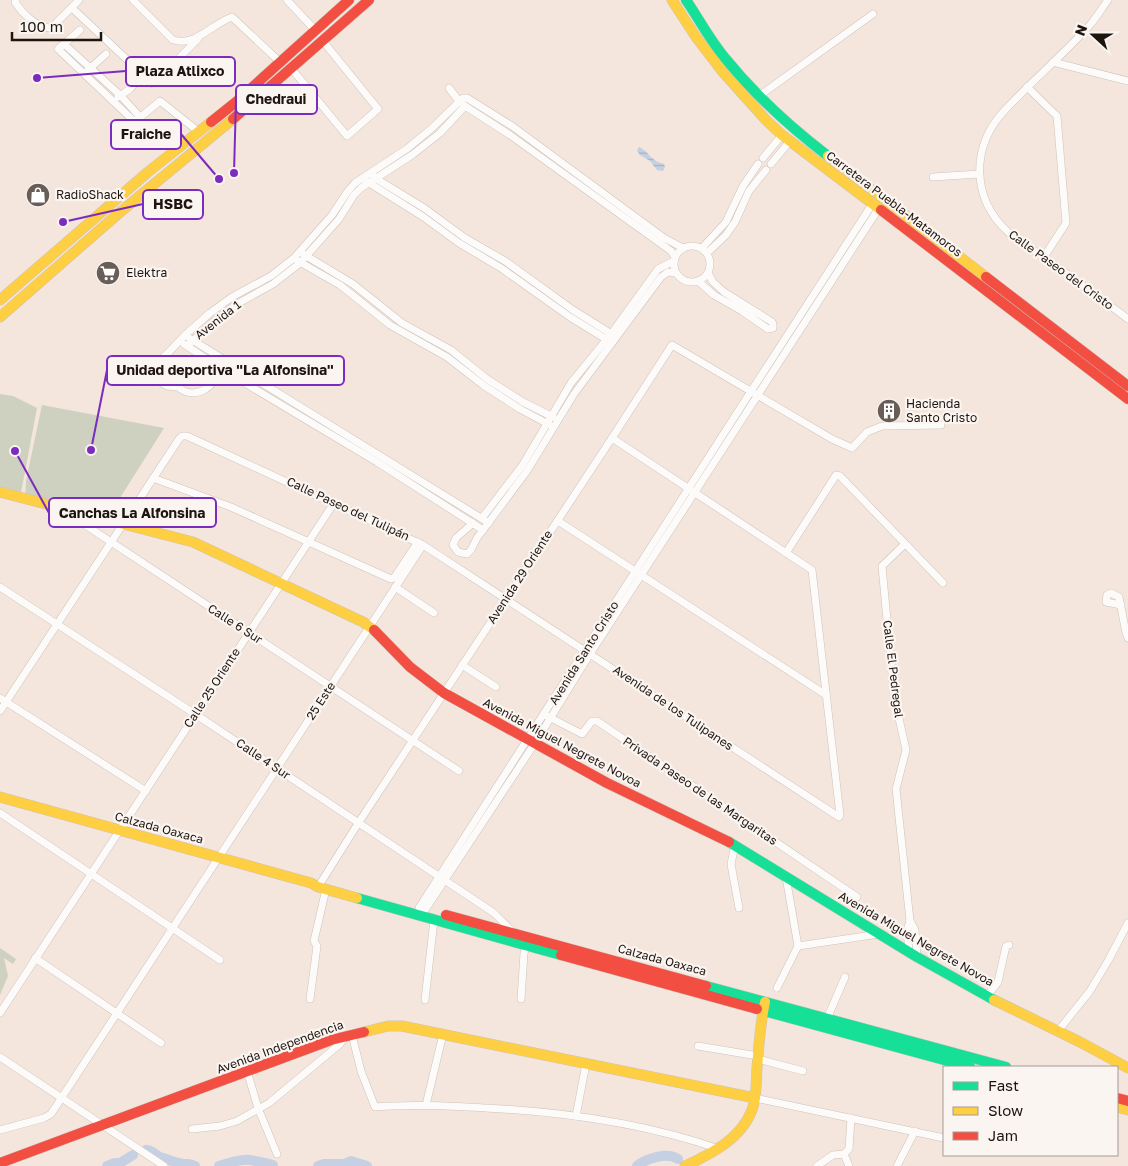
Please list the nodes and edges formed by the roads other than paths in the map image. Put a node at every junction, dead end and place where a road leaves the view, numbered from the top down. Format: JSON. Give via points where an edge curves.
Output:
{"nodes":[{"id":1,"x":16,"y":0,"type":"edge"},
{"id":2,"x":79,"y":0,"type":"edge"},
{"id":3,"x":134,"y":0,"type":"edge"},
{"id":4,"x":288,"y":0,"type":"edge"},
{"id":5,"x":349,"y":0,"type":"edge"},
{"id":6,"x":369,"y":0,"type":"edge"},
{"id":7,"x":672,"y":0,"type":"edge"},
{"id":8,"x":686,"y":0,"type":"edge"},
{"id":9,"x":1108,"y":0,"type":"edge"},
{"id":10,"x":72,"y":8,"type":"junction"},
{"id":11,"x":873,"y":14,"type":"dead end"},
{"id":12,"x":80,"y":30,"type":"dead end"},
{"id":13,"x":315,"y":30,"type":"junction"},
{"id":14,"x":201,"y":35,"type":"junction"},
{"id":15,"x":322,"y":40,"type":"junction"},
{"id":16,"x":106,"y":54,"type":"dead end"},
{"id":17,"x":280,"y":62,"type":"junction"},
{"id":18,"x":1053,"y":62,"type":"junction"},
{"id":19,"x":291,"y":68,"type":"junction"},
{"id":20,"x":88,"y":71,"type":"junction"},
{"id":21,"x":137,"y":80,"type":"dead end"},
{"id":22,"x":1128,"y":81,"type":"edge"},
{"id":23,"x":1028,"y":87,"type":"junction"},
{"id":24,"x":449,"y":88,"type":"dead end"},
{"id":25,"x":759,"y":96,"type":"junction"},
{"id":26,"x":117,"y":98,"type":"junction"},
{"id":27,"x":459,"y":101,"type":"junction"},
{"id":28,"x":465,"y":106,"type":"junction"},
{"id":29,"x":199,"y":132,"type":"junction"},
{"id":30,"x":786,"y":138,"type":"junction"},
{"id":31,"x":575,"y":173,"type":"junction"},
{"id":32,"x":979,"y":174,"type":"junction"},
{"id":33,"x":373,"y":175,"type":"junction"},
{"id":34,"x":933,"y":177,"type":"dead end"},
{"id":35,"x":365,"y":180,"type":"junction"},
{"id":36,"x":571,"y":180,"type":"junction"},
{"id":37,"x":876,"y":206,"type":"junction"},
{"id":38,"x":682,"y":248,"type":"junction"},
{"id":39,"x":705,"y":251,"type":"junction"},
{"id":40,"x":303,"y":254,"type":"junction"},
{"id":41,"x":1044,"y":257,"type":"junction"},
{"id":42,"x":294,"y":258,"type":"junction"},
{"id":43,"x":674,"y":259,"type":"junction"},
{"id":44,"x":300,"y":264,"type":"junction"},
{"id":45,"x":503,"y":265,"type":"junction"},
{"id":46,"x":676,"y":273,"type":"junction"},
{"id":47,"x":708,"y":273,"type":"junction"},
{"id":48,"x":698,"y":281,"type":"junction"},
{"id":49,"x":0,"y":300,"type":"edge"},
{"id":50,"x":0,"y":317,"type":"edge"},
{"id":51,"x":1128,"y":319,"type":"edge"},
{"id":52,"x":612,"y":336,"type":"junction"},
{"id":53,"x":183,"y":338,"type":"junction"},
{"id":54,"x":190,"y":343,"type":"junction"},
{"id":55,"x":432,"y":344,"type":"junction"},
{"id":56,"x":168,"y":353,"type":"junction"},
{"id":57,"x":222,"y":370,"type":"junction"},
{"id":58,"x":144,"y":373,"type":"junction"},
{"id":59,"x":134,"y":382,"type":"dead end"},
{"id":60,"x":1128,"y":386,"type":"edge"},
{"id":61,"x":177,"y":387,"type":"junction"},
{"id":62,"x":753,"y":396,"type":"junction"},
{"id":63,"x":1128,"y":399,"type":"edge"},
{"id":64,"x":315,"y":415,"type":"junction"},
{"id":65,"x":554,"y":418,"type":"junction"},
{"id":66,"x":311,"y":423,"type":"junction"},
{"id":67,"x":550,"y":425,"type":"junction"},
{"id":68,"x":941,"y":425,"type":"dead end"},
{"id":69,"x":612,"y":438,"type":"junction"},
{"id":70,"x":153,"y":478,"type":"junction"},
{"id":71,"x":692,"y":490,"type":"junction"},
{"id":72,"x":0,"y":492,"type":"edge"},
{"id":73,"x":334,"y":503,"type":"junction"},
{"id":74,"x":58,"y":507,"type":"junction"},
{"id":75,"x":482,"y":518,"type":"junction"},
{"id":76,"x":558,"y":521,"type":"junction"},
{"id":77,"x":489,"y":522,"type":"junction"},
{"id":78,"x":473,"y":523,"type":"junction"},
{"id":79,"x":123,"y":524,"type":"junction"},
{"id":80,"x":483,"y":530,"type":"junction"},
{"id":81,"x":111,"y":542,"type":"junction"},
{"id":82,"x":308,"y":542,"type":"junction"},
{"id":83,"x":421,"y":543,"type":"junction"},
{"id":84,"x":905,"y":544,"type":"junction"},
{"id":85,"x":786,"y":553,"type":"junction"},
{"id":86,"x":638,"y":574,"type":"junction"},
{"id":87,"x":281,"y":583,"type":"junction"},
{"id":88,"x":943,"y":583,"type":"dead end"},
{"id":89,"x":0,"y":587,"type":"edge"},
{"id":90,"x":395,"y":587,"type":"junction"},
{"id":91,"x":506,"y":599,"type":"junction"},
{"id":92,"x":1121,"y":605,"type":"dead end"},
{"id":93,"x":434,"y":613,"type":"dead end"},
{"id":94,"x":57,"y":624,"type":"junction"},
{"id":95,"x":370,"y":626,"type":"junction"},
{"id":96,"x":249,"y":632,"type":"junction"},
{"id":97,"x":1128,"y":638,"type":"edge"},
{"id":98,"x":588,"y":652,"type":"junction"},
{"id":99,"x":462,"y":665,"type":"junction"},
{"id":100,"x":331,"y":686,"type":"junction"},
{"id":101,"x":496,"y":687,"type":"dead end"},
{"id":102,"x":444,"y":693,"type":"junction"},
{"id":103,"x":826,"y":695,"type":"junction"},
{"id":104,"x":3,"y":700,"type":"edge"},
{"id":105,"x":0,"y":711,"type":"edge"},
{"id":106,"x":196,"y":714,"type":"junction"},
{"id":107,"x":548,"y":716,"type":"junction"},
{"id":108,"x":412,"y":741,"type":"junction"},
{"id":109,"x":532,"y":741,"type":"junction"},
{"id":110,"x":277,"y":768,"type":"junction"},
{"id":111,"x":459,"y":771,"type":"dead end"},
{"id":112,"x":146,"y":791,"type":"junction"},
{"id":113,"x":0,"y":797,"type":"edge"},
{"id":114,"x":0,"y":812,"type":"edge"},
{"id":115,"x":359,"y":822,"type":"junction"},
{"id":116,"x":120,"y":830,"type":"junction"},
{"id":117,"x":735,"y":845,"type":"junction"},
{"id":118,"x":219,"y":858,"type":"junction"},
{"id":119,"x":91,"y":874,"type":"junction"},
{"id":120,"x":786,"y":876,"type":"junction"},
{"id":121,"x":442,"y":878,"type":"junction"},
{"id":122,"x":319,"y":885,"type":"junction"},
{"id":123,"x":857,"y":897,"type":"dead end"},
{"id":124,"x":739,"y":908,"type":"dead end"},
{"id":125,"x":422,"y":909,"type":"junction"},
{"id":126,"x":499,"y":918,"type":"junction"},
{"id":127,"x":434,"y":920,"type":"junction"},
{"id":128,"x":1128,"y":922,"type":"edge"},
{"id":129,"x":492,"y":927,"type":"junction"},
{"id":130,"x":172,"y":928,"type":"junction"},
{"id":131,"x":879,"y":934,"type":"junction"},
{"id":132,"x":512,"y":937,"type":"junction"},
{"id":133,"x":529,"y":942,"type":"junction"},
{"id":134,"x":1008,"y":945,"type":"dead end"},
{"id":135,"x":798,"y":946,"type":"junction"},
{"id":136,"x":913,"y":954,"type":"junction"},
{"id":137,"x":35,"y":958,"type":"junction"},
{"id":138,"x":220,"y":960,"type":"dead end"},
{"id":139,"x":845,"y":977,"type":"dead end"},
{"id":140,"x":777,"y":988,"type":"dead end"},
{"id":141,"x":987,"y":996,"type":"junction"},
{"id":142,"x":310,"y":999,"type":"dead end"},
{"id":143,"x":522,"y":999,"type":"dead end"},
{"id":144,"x":425,"y":1000,"type":"dead end"},
{"id":145,"x":764,"y":1006,"type":"junction"},
{"id":146,"x":0,"y":1013,"type":"edge"},
{"id":147,"x":116,"y":1013,"type":"junction"},
{"id":148,"x":832,"y":1023,"type":"junction"},
{"id":149,"x":1058,"y":1031,"type":"junction"},
{"id":150,"x":443,"y":1034,"type":"junction"},
{"id":151,"x":348,"y":1036,"type":"junction"},
{"id":152,"x":161,"y":1043,"type":"dead end"},
{"id":153,"x":698,"y":1046,"type":"dead end"},
{"id":154,"x":0,"y":1057,"type":"edge"},
{"id":155,"x":758,"y":1057,"type":"junction"},
{"id":156,"x":586,"y":1064,"type":"junction"},
{"id":157,"x":967,"y":1066,"type":"edge"},
{"id":158,"x":1002,"y":1066,"type":"edge"},
{"id":159,"x":1128,"y":1068,"type":"edge"},
{"id":160,"x":803,"y":1071,"type":"dead end"},
{"id":161,"x":247,"y":1072,"type":"junction"},
{"id":162,"x":61,"y":1098,"type":"junction"},
{"id":163,"x":755,"y":1098,"type":"junction"},
{"id":164,"x":426,"y":1105,"type":"junction"},
{"id":165,"x":258,"y":1108,"type":"junction"},
{"id":166,"x":576,"y":1116,"type":"junction"},
{"id":167,"x":851,"y":1118,"type":"junction"},
{"id":168,"x":103,"y":1125,"type":"junction"},
{"id":169,"x":0,"y":1130,"type":"edge"},
{"id":170,"x":192,"y":1130,"type":"dead end"},
{"id":171,"x":915,"y":1131,"type":"junction"},
{"id":172,"x":943,"y":1138,"type":"edge"},
{"id":173,"x":719,"y":1149,"type":"junction"},
{"id":174,"x":277,"y":1154,"type":"dead end"},
{"id":175,"x":844,"y":1154,"type":"junction"},
{"id":176,"x":0,"y":1163,"type":"edge"},
{"id":177,"x":164,"y":1166,"type":"edge"},
{"id":178,"x":686,"y":1166,"type":"edge"},
{"id":179,"x":817,"y":1166,"type":"edge"},
{"id":180,"x":849,"y":1166,"type":"edge"},
{"id":181,"x":897,"y":1166,"type":"edge"}],
"edges":[{"from":1,"to":10,"type":"street","via":[[19,9],[47,28]]},
{"from":2,"to":10,"type":"street"},
{"from":3,"to":14,"type":"street","via":[[173,40],[185,42]]},
{"from":4,"to":13,"type":"street"},
{"from":5,"to":13,"type":"main road"},
{"from":6,"to":15,"type":"main road"},
{"from":7,"to":30,"type":"main road","name":"Carretera Puebla-Matamoros","via":[[719,69],[764,119]]},
{"from":8,"to":25,"type":"main road","name":"Carretera Puebla-Matamoros","via":[[713,42]]},
{"from":9,"to":18,"type":"street","name":"Calle Paseo del Cristo","via":[[1091,24]]},
{"from":10,"to":14,"type":"street","via":[[153,84]]},
{"from":11,"to":25,"type":"street"},
{"from":12,"to":20,"type":"street","via":[[58,49]]},
{"from":13,"to":17,"type":"main road"},
{"from":14,"to":17,"type":"street","via":[[232,17]]},
{"from":15,"to":19,"type":"main road"},
{"from":15,"to":19,"type":"street","via":[[378,109],[372,115],[347,136]]},
{"from":16,"to":20,"type":"street"},
{"from":17,"to":29,"type":"main road"},
{"from":18,"to":22,"type":"street"},
{"from":18,"to":23,"type":"street","name":"Calle Paseo del Cristo"},
{"from":19,"to":50,"type":"main road"},
{"from":20,"to":26,"type":"street"},
{"from":21,"to":26,"type":"street"},
{"from":23,"to":32,"type":"street","name":"Calle Paseo del Cristo","via":[[993,124],[982,148]]},
{"from":23,"to":41,"type":"street","via":[[1057,116],[1066,223]]},
{"from":24,"to":27,"type":"street"},
{"from":25,"to":60,"type":"main road","name":"Carretera Puebla-Matamoros","via":[[801,135]]},
{"from":26,"to":29,"type":"street","via":[[135,121],[160,101]]},
{"from":27,"to":28,"type":"street"},
{"from":27,"to":31,"type":"street","via":[[466,98],[512,126]]},
{"from":27,"to":33,"type":"street","name":"Avenida 1"},
{"from":28,"to":33,"type":"street","name":"Avenida 1","via":[[440,133],[412,155]]},
{"from":28,"to":36,"type":"street"},
{"from":29,"to":49,"type":"main road"},
{"from":30,"to":37,"type":"main road","name":"Carretera Puebla-Matamoros"},
{"from":30,"to":39,"type":"street","via":[[761,161],[743,186],[726,222]]},
{"from":30,"to":39,"type":"street","via":[[749,191],[726,235]]},
{"from":31,"to":36,"type":"street"},
{"from":31,"to":38,"type":"street"},
{"from":32,"to":34,"type":"street"},
{"from":32,"to":41,"type":"street","name":"Calle Paseo del Cristo","via":[[986,202],[997,219],[1008,232]]},
{"from":33,"to":35,"type":"street","name":"Avenida 1"},
{"from":33,"to":45,"type":"street"},
{"from":35,"to":40,"type":"street","name":"Avenida 1","via":[[348,191]]},
{"from":35,"to":45,"type":"street","via":[[459,243]]},
{"from":36,"to":43,"type":"street","via":[[672,251]]},
{"from":37,"to":62,"type":"street","name":"Avenida Santo Cristo"},
{"from":37,"to":63,"type":"main road","name":"Carretera Puebla-Matamoros"},
{"from":38,"to":39,"type":"street","via":[[691,245]]},
{"from":38,"to":43,"type":"street"},
{"from":39,"to":47,"type":"street","via":[[710,261]]},
{"from":40,"to":42,"type":"street","name":"Avenida 1"},
{"from":40,"to":44,"type":"street","name":"Avenida 1"},
{"from":40,"to":55,"type":"street","via":[[353,284]]},
{"from":41,"to":51,"type":"street","name":"Calle Paseo del Cristo"},
{"from":42,"to":44,"type":"street"},
{"from":42,"to":53,"type":"street","name":"Avenida 1","via":[[271,276],[232,297]]},
{"from":43,"to":46,"type":"street"},
{"from":43,"to":52,"type":"street","via":[[658,269]]},
{"from":44,"to":54,"type":"street","name":"Avenida 1","via":[[237,304]]},
{"from":44,"to":55,"type":"street","via":[[340,284],[390,325]]},
{"from":45,"to":52,"type":"street"},
{"from":46,"to":48,"type":"street","via":[[686,281]]},
{"from":46,"to":52,"type":"street","via":[[668,272],[661,277]]},
{"from":47,"to":48,"type":"street"},
{"from":47,"to":48,"type":"street","via":[[724,292],[772,322],[773,328],[768,329]]},
{"from":52,"to":65,"type":"street","via":[[571,384]]},
{"from":52,"to":65,"type":"street","via":[[613,343]]},
{"from":53,"to":54,"type":"street"},
{"from":53,"to":56,"type":"street"},
{"from":54,"to":57,"type":"street"},
{"from":54,"to":64,"type":"street"},
{"from":55,"to":65,"type":"street","via":[[451,350],[487,379]]},
{"from":55,"to":67,"type":"street","via":[[483,385]]},
{"from":56,"to":58,"type":"street"},
{"from":56,"to":61,"type":"street","via":[[168,370]]},
{"from":57,"to":61,"type":"street","via":[[203,391],[190,393]]},
{"from":57,"to":66,"type":"street"},
{"from":58,"to":59,"type":"street"},
{"from":58,"to":61,"type":"street","via":[[167,386]]},
{"from":62,"to":68,"type":"street","via":[[852,448],[867,432],[882,426]]},
{"from":62,"to":69,"type":"street","name":"Avenida 29 Oriente","via":[[672,344]]},
{"from":62,"to":71,"type":"street","name":"Avenida Santo Cristo"},
{"from":64,"to":66,"type":"street"},
{"from":64,"to":75,"type":"street"},
{"from":65,"to":67,"type":"street"},
{"from":66,"to":78,"type":"street"},
{"from":67,"to":75,"type":"street"},
{"from":67,"to":77,"type":"street","via":[[527,471]]},
{"from":69,"to":71,"type":"street"},
{"from":69,"to":76,"type":"street","name":"Avenida 29 Oriente"},
{"from":70,"to":73,"type":"street","name":"Calle Paseo del Tulipán","via":[[182,436],[187,436]]},
{"from":70,"to":79,"type":"street"},
{"from":70,"to":82,"type":"street","via":[[231,507]]},
{"from":71,"to":85,"type":"street"},
{"from":71,"to":86,"type":"street","name":"Avenida Santo Cristo"},
{"from":72,"to":74,"type":"main road","name":"Avenida Miguel Negrete Novoa"},
{"from":73,"to":82,"type":"street","name":"Calle 25 Oriente"},
{"from":73,"to":83,"type":"street","name":"Calle Paseo del Tulipán"},
{"from":74,"to":79,"type":"main road","name":"Avenida Miguel Negrete Novoa"},
{"from":74,"to":81,"type":"street","name":"Calle 6 Sur"},
{"from":75,"to":77,"type":"street"},
{"from":76,"to":86,"type":"street"},
{"from":76,"to":91,"type":"street","name":"Avenida 29 Oriente"},
{"from":77,"to":80,"type":"street"},
{"from":78,"to":80,"type":"street"},
{"from":78,"to":80,"type":"street","via":[[456,538],[453,545],[458,552],[467,554]]},
{"from":79,"to":81,"type":"street"},
{"from":79,"to":87,"type":"main road","name":"Avenida Miguel Negrete Novoa","via":[[193,542]]},
{"from":81,"to":94,"type":"street"},
{"from":81,"to":96,"type":"street","name":"Calle 6 Sur"},
{"from":82,"to":83,"type":"street","via":[[391,579]]},
{"from":82,"to":87,"type":"street","name":"Calle 25 Oriente"},
{"from":83,"to":90,"type":"street","name":"25 Este"},
{"from":83,"to":91,"type":"street","name":"Calle Paseo del Tulipán"},
{"from":84,"to":85,"type":"street","via":[[836,475]]},
{"from":84,"to":88,"type":"street"},
{"from":84,"to":136,"type":"street","name":"Calle El Pedregal","via":[[882,566],[894,696],[906,750],[896,789],[910,920],[915,930]]},
{"from":85,"to":103,"type":"street","via":[[812,570]]},
{"from":86,"to":98,"type":"street","name":"Avenida Santo Cristo"},
{"from":86,"to":103,"type":"street"},
{"from":87,"to":95,"type":"main road","name":"Avenida Miguel Negrete Novoa"},
{"from":87,"to":96,"type":"street","name":"Calle 25 Oriente"},
{"from":89,"to":94,"type":"street","name":"Calle 4 Sur"},
{"from":90,"to":93,"type":"street"},
{"from":90,"to":95,"type":"street","name":"25 Este"},
{"from":91,"to":98,"type":"street","name":"Avenida de los Tulipanes"},
{"from":91,"to":99,"type":"street","name":"Avenida 29 Oriente"},
{"from":92,"to":97,"type":"street"},
{"from":94,"to":104,"type":"street"},
{"from":94,"to":106,"type":"street","name":"Calle 4 Sur"},
{"from":95,"to":100,"type":"street","name":"25 Este"},
{"from":95,"to":102,"type":"main road","name":"Avenida Miguel Negrete Novoa","via":[[410,668]]},
{"from":96,"to":100,"type":"street","name":"Calle 6 Sur"},
{"from":96,"to":106,"type":"street","name":"Calle 25 Oriente"},
{"from":98,"to":103,"type":"street","name":"Avenida de los Tulipanes","via":[[839,817]]},
{"from":98,"to":107,"type":"street","name":"Avenida Santo Cristo"},
{"from":99,"to":101,"type":"street"},
{"from":99,"to":102,"type":"street","name":"Avenida 29 Oriente"},
{"from":100,"to":108,"type":"street","name":"Calle 6 Sur"},
{"from":100,"to":110,"type":"street","name":"25 Este"},
{"from":102,"to":108,"type":"street","name":"Avenida 29 Oriente"},
{"from":102,"to":109,"type":"main road","name":"Avenida Miguel Negrete Novoa"},
{"from":104,"to":105,"type":"street"},
{"from":104,"to":112,"type":"street"},
{"from":106,"to":110,"type":"street","name":"Calle 4 Sur"},
{"from":106,"to":112,"type":"street","name":"Calle 25 Oriente"},
{"from":107,"to":109,"type":"street","name":"Avenida Santo Cristo"},
{"from":107,"to":123,"type":"street","name":"Privada Paseo de las Margaritas","via":[[582,734],[592,721],[597,721]]},
{"from":108,"to":111,"type":"street","name":"Calle 6 Sur"},
{"from":108,"to":115,"type":"street","name":"Avenida 29 Oriente"},
{"from":109,"to":117,"type":"main road","name":"Avenida Miguel Negrete Novoa","via":[[607,783]]},
{"from":109,"to":121,"type":"street","name":"Avenida Santo Cristo"},
{"from":110,"to":115,"type":"street","name":"Calle 4 Sur"},
{"from":110,"to":118,"type":"street","name":"25 Este"},
{"from":112,"to":116,"type":"street","name":"Calle 25 Oriente"},
{"from":113,"to":116,"type":"main road","name":"Calzada Oaxaca"},
{"from":114,"to":119,"type":"street"},
{"from":115,"to":121,"type":"street","name":"Calle 4 Sur"},
{"from":115,"to":122,"type":"street","name":"Avenida 29 Oriente"},
{"from":116,"to":118,"type":"main road","name":"Calzada Oaxaca"},
{"from":116,"to":119,"type":"street","name":"Calle 25 Oriente"},
{"from":117,"to":120,"type":"main road","name":"Avenida Miguel Negrete Novoa"},
{"from":117,"to":124,"type":"street","via":[[731,864]]},
{"from":118,"to":122,"type":"main road","name":"Calzada Oaxaca"},
{"from":118,"to":130,"type":"street","name":"25 Este"},
{"from":119,"to":130,"type":"street"},
{"from":119,"to":137,"type":"street","name":"Calle 25 Oriente"},
{"from":120,"to":131,"type":"main road","name":"Avenida Miguel Negrete Novoa"},
{"from":120,"to":135,"type":"street"},
{"from":121,"to":125,"type":"street","name":"Avenida Santo Cristo"},
{"from":121,"to":126,"type":"street","name":"Calle 4 Sur"},
{"from":122,"to":125,"type":"main road","name":"Calzada Oaxaca"},
{"from":122,"to":127,"type":"main road","name":"Calzada Oaxaca"},
{"from":122,"to":142,"type":"street","name":"Avenida 29 Oriente","via":[[314,941],[317,946]]},
{"from":125,"to":129,"type":"main road","name":"Calzada Oaxaca"},
{"from":126,"to":129,"type":"main road","via":[[498,924]]},
{"from":126,"to":132,"type":"street","name":"Calle 4 Sur"},
{"from":127,"to":132,"type":"main road","name":"Calzada Oaxaca"},
{"from":127,"to":144,"type":"street"},
{"from":128,"to":149,"type":"street","via":[[1090,991]]},
{"from":129,"to":132,"type":"main road","name":"Calzada Oaxaca"},
{"from":130,"to":138,"type":"street"},
{"from":130,"to":147,"type":"street","name":"25 Este"},
{"from":131,"to":135,"type":"street"},
{"from":131,"to":136,"type":"main road","name":"Avenida Miguel Negrete Novoa"},
{"from":132,"to":133,"type":"main road","name":"Calzada Oaxaca"},
{"from":133,"to":143,"type":"street","via":[[524,953]]},
{"from":133,"to":145,"type":"main road","name":"Calzada Oaxaca"},
{"from":134,"to":141,"type":"street","via":[[1002,957],[998,982]]},
{"from":135,"to":140,"type":"street"},
{"from":136,"to":141,"type":"main road","name":"Avenida Miguel Negrete Novoa"},
{"from":137,"to":146,"type":"street","name":"Calle 25 Oriente"},
{"from":137,"to":147,"type":"street"},
{"from":139,"to":148,"type":"street"},
{"from":141,"to":149,"type":"main road","name":"Avenida Miguel Negrete Novoa"},
{"from":145,"to":148,"type":"main road","name":"Calzada Oaxaca"},
{"from":145,"to":155,"type":"main road"},
{"from":147,"to":152,"type":"street"},
{"from":147,"to":162,"type":"street","name":"25 Este"},
{"from":148,"to":157,"type":"main road","name":"Calzada Oaxaca"},
{"from":148,"to":158,"type":"main road","name":"Calzada Oaxaca"},
{"from":149,"to":159,"type":"main road","name":"Avenida Miguel Negrete Novoa"},
{"from":150,"to":151,"type":"main road","name":"Avenida Independencia","via":[[395,1026]]},
{"from":150,"to":156,"type":"main road","name":"Avenida Independencia"},
{"from":150,"to":164,"type":"street"},
{"from":151,"to":161,"type":"main road","name":"Avenida Independencia","via":[[320,1043]]},
{"from":151,"to":164,"type":"street","via":[[375,1107]]},
{"from":151,"to":165,"type":"street","via":[[269,1103]]},
{"from":153,"to":155,"type":"street"},
{"from":154,"to":162,"type":"street"},
{"from":155,"to":160,"type":"street"},
{"from":155,"to":163,"type":"main road"},
{"from":156,"to":163,"type":"main road","name":"Avenida Independencia"},
{"from":156,"to":166,"type":"street"},
{"from":161,"to":165,"type":"street"},
{"from":161,"to":168,"type":"main road","name":"Avenida Independencia"},
{"from":162,"to":168,"type":"street"},
{"from":162,"to":169,"type":"street","name":"25 Este","via":[[51,1114],[44,1118]]},
{"from":163,"to":167,"type":"street"},
{"from":163,"to":173,"type":"main road","via":[[747,1121]]},
{"from":164,"to":166,"type":"street","via":[[532,1110]]},
{"from":165,"to":170,"type":"street","via":[[237,1121]]},
{"from":165,"to":174,"type":"street"},
{"from":166,"to":173,"type":"street","via":[[664,1132]]},
{"from":167,"to":171,"type":"street"},
{"from":167,"to":175,"type":"street","via":[[849,1148]]},
{"from":168,"to":176,"type":"main road","name":"Avenida Independencia"},
{"from":168,"to":177,"type":"street"},
{"from":171,"to":172,"type":"street"},
{"from":171,"to":181,"type":"street"},
{"from":173,"to":178,"type":"main road"},
{"from":175,"to":179,"type":"street","via":[[833,1155]]},
{"from":175,"to":180,"type":"street"}]}
